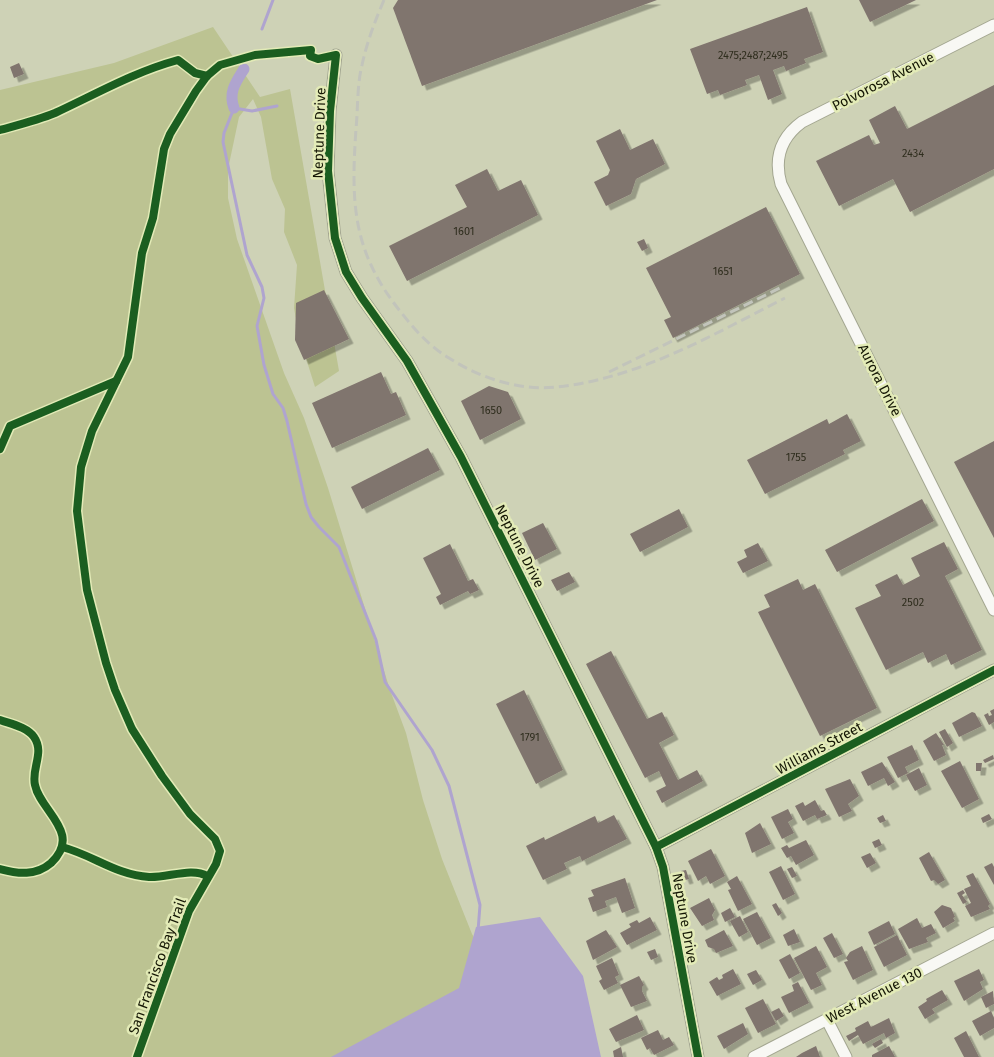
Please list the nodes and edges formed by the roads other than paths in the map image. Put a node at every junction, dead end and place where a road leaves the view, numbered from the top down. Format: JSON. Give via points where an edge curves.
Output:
{"nodes":[{"id":1,"x":994,"y":25,"type":"edge"},
{"id":2,"x":336,"y":55,"type":"dead end"},
{"id":3,"x":780,"y":148,"type":"joint"},
{"id":4,"x":994,"y":610,"type":"edge"},
{"id":5,"x":994,"y":670,"type":"edge"},
{"id":6,"x":656,"y":847,"type":"junction"},
{"id":7,"x":994,"y":933,"type":"edge"},
{"id":8,"x":827,"y":1020,"type":"junction"},
{"id":9,"x":698,"y":1057,"type":"edge"},
{"id":10,"x":754,"y":1057,"type":"edge"},
{"id":11,"x":846,"y":1057,"type":"edge"}],
"edges":[{"from":1,"to":3,"type":"street","name":"Polvorosa Avenue","via":[[802,122],[785,137]]},
{"from":2,"to":6,"type":"street","name":"Neptune Drive","via":[[328,171],[335,238],[346,272],[407,361],[461,457]]},
{"from":3,"to":4,"type":"street","name":"Aurora Drive","via":[[777,161],[782,184]]},
{"from":5,"to":6,"type":"street","name":"Williams Street"},
{"from":6,"to":9,"type":"street","name":"Neptune Drive","via":[[664,866]]},
{"from":7,"to":8,"type":"street","name":"West Avenue 130"},
{"from":8,"to":10,"type":"street","name":"West Avenue 130"},
{"from":8,"to":11,"type":"street"}]}
